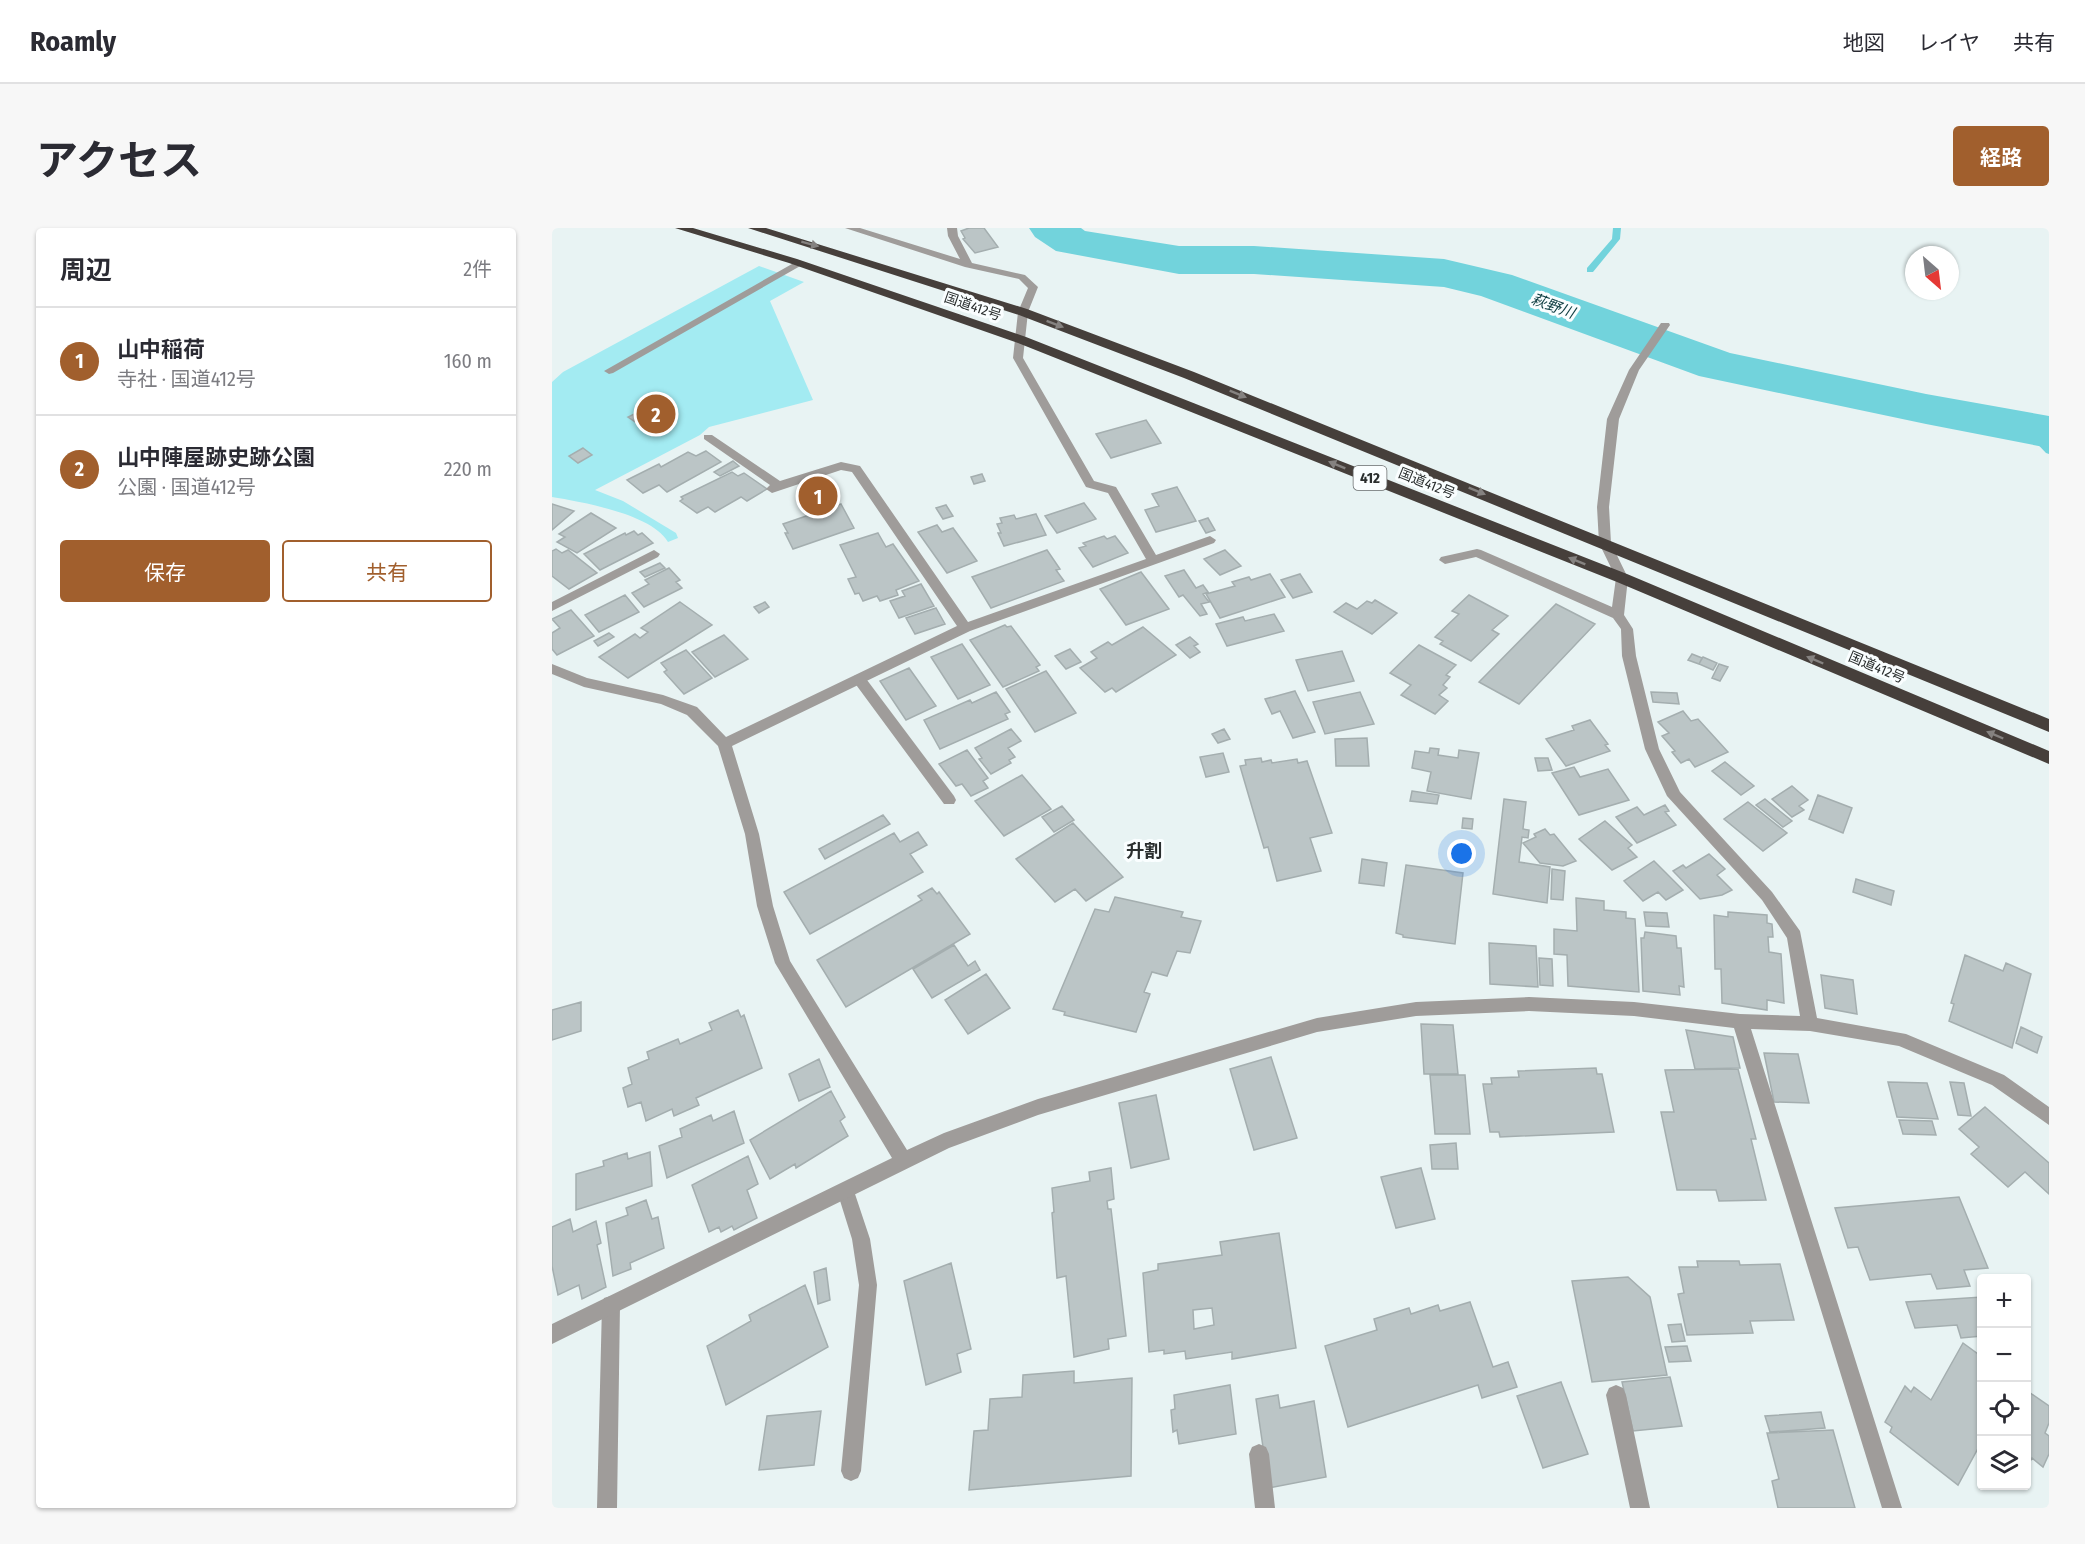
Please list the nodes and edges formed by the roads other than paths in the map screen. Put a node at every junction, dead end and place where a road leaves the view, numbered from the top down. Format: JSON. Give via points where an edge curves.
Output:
{"nodes":[{"id":1,"x":681,"y":228,"type":"edge"},
{"id":2,"x":754,"y":228,"type":"edge"},
{"id":3,"x":850,"y":228,"type":"edge"},
{"id":4,"x":952,"y":228,"type":"edge"},
{"id":5,"x":799,"y":263,"type":"junction"},
{"id":6,"x":968,"y":265,"type":"junction"},
{"id":7,"x":1023,"y":312,"type":"junction"},
{"id":8,"x":1665,"y":325,"type":"dead end"},
{"id":9,"x":1022,"y":340,"type":"junction"},
{"id":10,"x":609,"y":371,"type":"dead end"},
{"id":11,"x":708,"y":437,"type":"dead end"},
{"id":12,"x":1210,"y":540,"type":"dead end"},
{"id":13,"x":1605,"y":543,"type":"junction"},
{"id":14,"x":654,"y":554,"type":"dead end"},
{"id":15,"x":1152,"y":559,"type":"junction"},
{"id":16,"x":1445,"y":560,"type":"dead end"},
{"id":17,"x":1622,"y":578,"type":"junction"},
{"id":18,"x":552,"y":607,"type":"edge"},
{"id":19,"x":1618,"y":615,"type":"junction"},
{"id":20,"x":965,"y":628,"type":"junction"},
{"id":21,"x":552,"y":669,"type":"edge"},
{"id":22,"x":859,"y":679,"type":"junction"},
{"id":23,"x":2049,"y":726,"type":"edge"},
{"id":24,"x":724,"y":744,"type":"junction"},
{"id":25,"x":2049,"y":758,"type":"edge"},
{"id":26,"x":949,"y":800,"type":"dead end"},
{"id":27,"x":1740,"y":1022,"type":"junction"},
{"id":28,"x":1809,"y":1024,"type":"junction"},
{"id":29,"x":2049,"y":1117,"type":"edge"},
{"id":30,"x":904,"y":1162,"type":"junction"},
{"id":31,"x":846,"y":1191,"type":"junction"},
{"id":32,"x":611,"y":1305,"type":"junction"},
{"id":33,"x":552,"y":1334,"type":"edge"},
{"id":34,"x":1616,"y":1395,"type":"dead end"},
{"id":35,"x":1259,"y":1454,"type":"dead end"},
{"id":36,"x":851,"y":1471,"type":"dead end"},
{"id":37,"x":607,"y":1508,"type":"edge"},
{"id":38,"x":1265,"y":1508,"type":"edge"},
{"id":39,"x":1640,"y":1508,"type":"edge"},
{"id":40,"x":1892,"y":1508,"type":"edge"}],
"edges":[{"from":1,"to":5,"type":"highway","name":"国道412号","number":"412"},
{"from":2,"to":7,"type":"highway","name":"国道412号","number":"412","one_way":true},
{"from":3,"to":6,"type":"street"},
{"from":4,"to":6,"type":"street"},
{"from":5,"to":9,"type":"highway","name":"国道412号","number":"412"},
{"from":5,"to":10,"type":"street"},
{"from":6,"to":7,"type":"street","via":[[1022,277],[1033,287]]},
{"from":7,"to":9,"type":"street"},
{"from":7,"to":13,"type":"highway","name":"国道412号","number":"412","one_way":true},
{"from":8,"to":13,"type":"street","via":[[1634,370],[1613,419],[1604,507]]},
{"from":9,"to":15,"type":"street","via":[[1018,358],[1090,484],[1112,490]]},
{"from":17,"to":9,"type":"highway","name":"国道412号","number":"412","one_way":true},
{"from":11,"to":20,"type":"street","via":[[775,487],[841,466],[856,469]]},
{"from":12,"to":15,"type":"street"},
{"from":13,"to":17,"type":"street"},
{"from":13,"to":23,"type":"highway","name":"国道412号","number":"412","via":[[1660,569]]},
{"from":14,"to":18,"type":"street"},
{"from":15,"to":20,"type":"street"},
{"from":16,"to":19,"type":"street","via":[[1477,553]]},
{"from":17,"to":19,"type":"street"},
{"from":25,"to":17,"type":"highway","name":"国道412号","number":"412","one_way":true},
{"from":19,"to":28,"type":"street","via":[[1627,628],[1629,656],[1653,749],[1674,796],[1767,896],[1794,936]]},
{"from":20,"to":22,"type":"street"},
{"from":21,"to":24,"type":"street","via":[[584,682],[663,700],[692,711]]},
{"from":22,"to":24,"type":"street"},
{"from":22,"to":26,"type":"street"},
{"from":24,"to":30,"type":"street","via":[[752,834],[765,906],[783,963]]},
{"from":27,"to":28,"type":"street"},
{"from":27,"to":30,"type":"street","via":[[1634,1009],[1529,1004],[1416,1009],[1317,1024],[1038,1107],[944,1141]]},
{"from":27,"to":40,"type":"street"},
{"from":28,"to":29,"type":"street","via":[[1900,1039],[1998,1080]]},
{"from":30,"to":31,"type":"street"},
{"from":31,"to":32,"type":"street"},
{"from":31,"to":36,"type":"street","via":[[861,1239],[868,1285]]},
{"from":32,"to":33,"type":"street"},
{"from":32,"to":37,"type":"street"},
{"from":34,"to":39,"type":"street"},
{"from":35,"to":38,"type":"street"}]}
